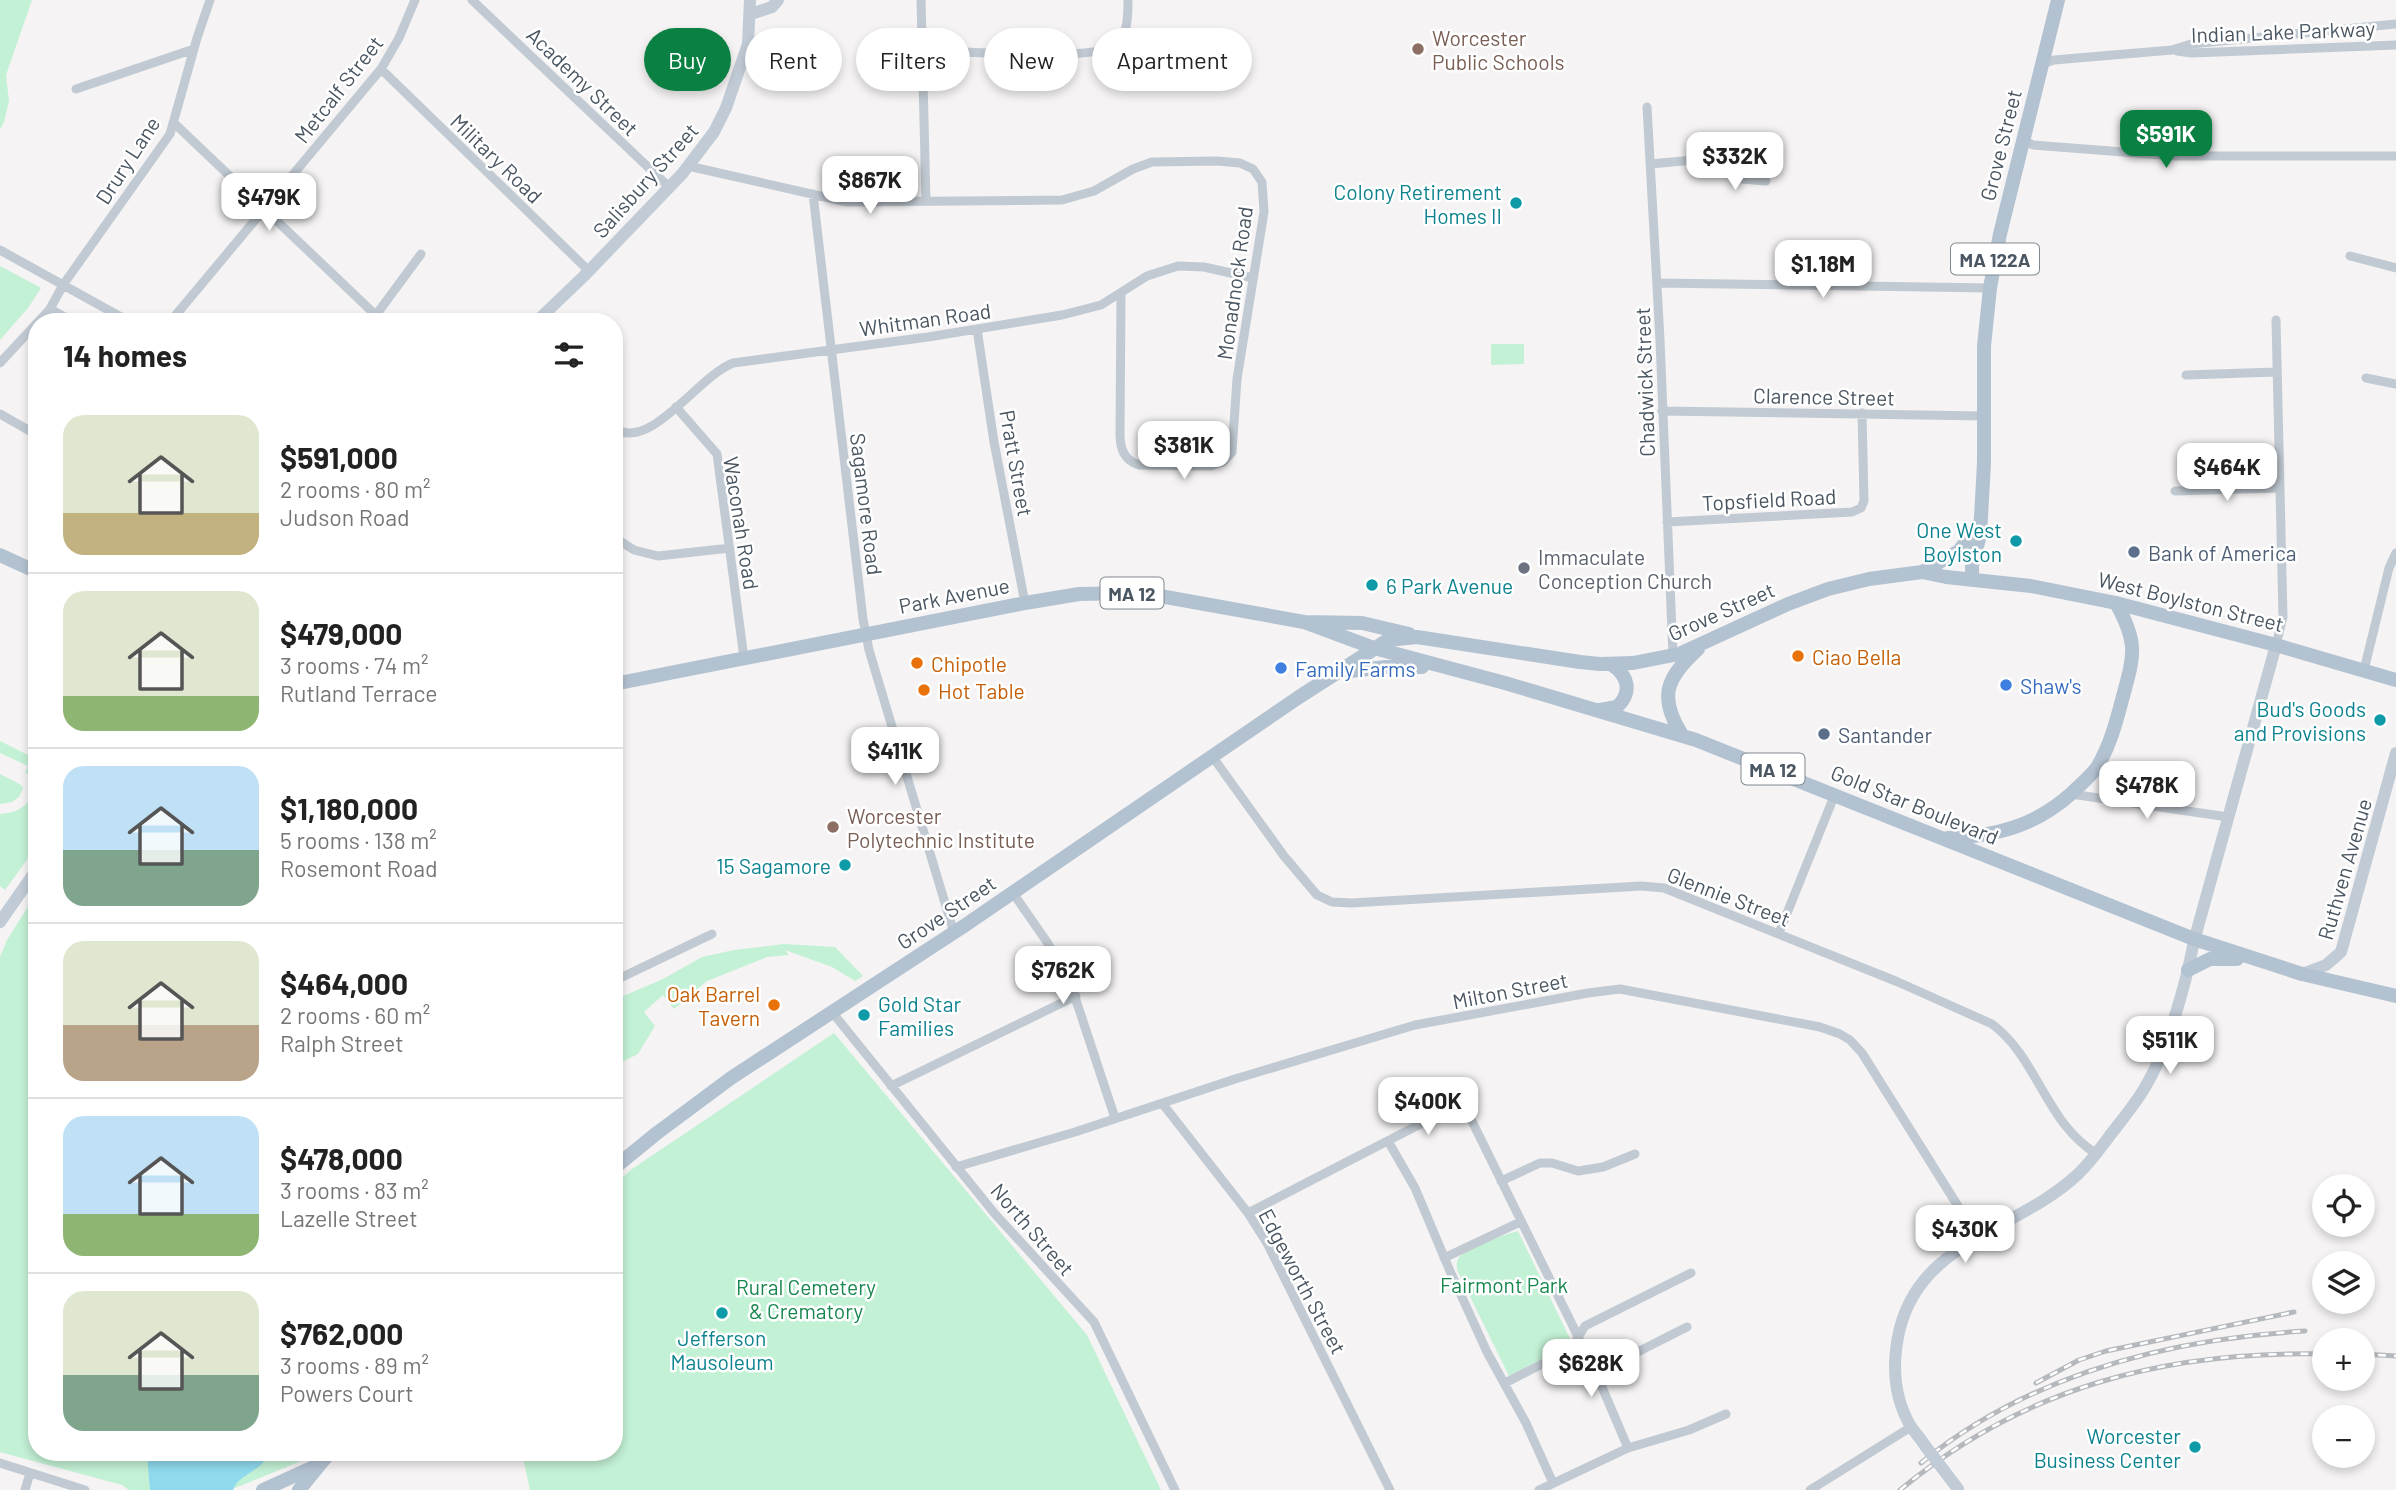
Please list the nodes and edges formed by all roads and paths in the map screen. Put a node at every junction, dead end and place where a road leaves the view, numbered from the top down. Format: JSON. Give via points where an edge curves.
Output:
{"nodes":[{"id":1,"x":210,"y":0,"type":"edge"},
{"id":2,"x":415,"y":0,"type":"edge"},
{"id":3,"x":472,"y":0,"type":"edge"},
{"id":4,"x":750,"y":0,"type":"edge"},
{"id":5,"x":778,"y":0,"type":"edge"},
{"id":6,"x":922,"y":0,"type":"edge"},
{"id":7,"x":1128,"y":0,"type":"edge"},
{"id":8,"x":2058,"y":0,"type":"edge"},
{"id":9,"x":751,"y":14,"type":"junction"},
{"id":10,"x":2396,"y":24,"type":"edge"},
{"id":11,"x":923,"y":28,"type":"edge"},
{"id":12,"x":2396,"y":45,"type":"edge"},
{"id":13,"x":194,"y":49,"type":"junction"},
{"id":14,"x":2172,"y":50,"type":"junction"},
{"id":15,"x":970,"y":52,"type":"edge"},
{"id":16,"x":2042,"y":64,"type":"junction"},
{"id":17,"x":380,"y":69,"type":"junction"},
{"id":18,"x":76,"y":89,"type":"dead end"},
{"id":19,"x":925,"y":91,"type":"edge"},
{"id":20,"x":1647,"y":107,"type":"dead end"},
{"id":21,"x":174,"y":123,"type":"junction"},
{"id":22,"x":2023,"y":141,"type":"junction"},
{"id":23,"x":2396,"y":156,"type":"edge"},
{"id":24,"x":1650,"y":164,"type":"junction"},
{"id":25,"x":688,"y":166,"type":"junction"},
{"id":26,"x":1766,"y":181,"type":"dead end"},
{"id":27,"x":669,"y":187,"type":"junction"},
{"id":28,"x":813,"y":194,"type":"junction"},
{"id":29,"x":926,"y":201,"type":"junction"},
{"id":30,"x":265,"y":208,"type":"junction"},
{"id":31,"x":0,"y":250,"type":"edge"},
{"id":32,"x":421,"y":254,"type":"dead end"},
{"id":33,"x":2350,"y":256,"type":"dead end"},
{"id":34,"x":2396,"y":268,"type":"edge"},
{"id":35,"x":589,"y":271,"type":"junction"},
{"id":36,"x":1253,"y":278,"type":"junction"},
{"id":37,"x":1657,"y":283,"type":"junction"},
{"id":38,"x":63,"y":285,"type":"junction"},
{"id":39,"x":1990,"y":288,"type":"junction"},
{"id":40,"x":1121,"y":293,"type":"junction"},
{"id":41,"x":50,"y":309,"type":"junction"},
{"id":42,"x":46,"y":313,"type":"edge"},
{"id":43,"x":57,"y":313,"type":"edge"},
{"id":44,"x":114,"y":313,"type":"edge"},
{"id":45,"x":178,"y":313,"type":"edge"},
{"id":46,"x":374,"y":313,"type":"edge"},
{"id":47,"x":384,"y":313,"type":"edge"},
{"id":48,"x":545,"y":313,"type":"edge"},
{"id":49,"x":2276,"y":320,"type":"dead end"},
{"id":50,"x":977,"y":329,"type":"junction"},
{"id":51,"x":28,"y":332,"type":"edge"},
{"id":52,"x":831,"y":349,"type":"junction"},
{"id":53,"x":0,"y":363,"type":"edge"},
{"id":54,"x":2277,"y":372,"type":"junction"},
{"id":55,"x":2186,"y":375,"type":"dead end"},
{"id":56,"x":2366,"y":378,"type":"dead end"},
{"id":57,"x":2396,"y":384,"type":"edge"},
{"id":58,"x":676,"y":407,"type":"junction"},
{"id":59,"x":1662,"y":411,"type":"junction"},
{"id":60,"x":0,"y":414,"type":"edge"},
{"id":61,"x":1862,"y":414,"type":"junction"},
{"id":62,"x":1984,"y":416,"type":"junction"},
{"id":63,"x":28,"y":430,"type":"edge"},
{"id":64,"x":623,"y":432,"type":"edge"},
{"id":65,"x":2279,"y":488,"type":"junction"},
{"id":66,"x":2175,"y":491,"type":"dead end"},
{"id":67,"x":1667,"y":522,"type":"junction"},
{"id":68,"x":1975,"y":530,"type":"junction"},
{"id":69,"x":623,"y":543,"type":"edge"},
{"id":70,"x":730,"y":548,"type":"junction"},
{"id":71,"x":2396,"y":553,"type":"edge"},
{"id":72,"x":0,"y":555,"type":"edge"},
{"id":73,"x":28,"y":568,"type":"edge"},
{"id":74,"x":1922,"y":572,"type":"junction"},
{"id":75,"x":1965,"y":579,"type":"junction"},
{"id":76,"x":1025,"y":603,"type":"junction"},
{"id":77,"x":2116,"y":603,"type":"junction"},
{"id":78,"x":1304,"y":622,"type":"junction"},
{"id":79,"x":866,"y":634,"type":"junction"},
{"id":80,"x":1417,"y":637,"type":"junction"},
{"id":81,"x":1704,"y":643,"type":"junction"},
{"id":82,"x":2276,"y":645,"type":"junction"},
{"id":83,"x":1374,"y":648,"type":"junction"},
{"id":84,"x":1673,"y":656,"type":"junction"},
{"id":85,"x":744,"y":658,"type":"junction"},
{"id":86,"x":1611,"y":664,"type":"junction"},
{"id":87,"x":2364,"y":670,"type":"junction"},
{"id":88,"x":1340,"y":672,"type":"junction"},
{"id":89,"x":1469,"y":673,"type":"junction"},
{"id":90,"x":2396,"y":680,"type":"edge"},
{"id":91,"x":623,"y":682,"type":"edge"},
{"id":92,"x":1598,"y":710,"type":"junction"},
{"id":93,"x":1682,"y":735,"type":"junction"},
{"id":94,"x":2396,"y":753,"type":"edge"},
{"id":95,"x":1212,"y":756,"type":"junction"},
{"id":96,"x":1835,"y":794,"type":"junction"},
{"id":97,"x":2071,"y":794,"type":"junction"},
{"id":98,"x":2228,"y":817,"type":"junction"},
{"id":99,"x":1943,"y":838,"type":"junction"},
{"id":100,"x":28,"y":882,"type":"edge"},
{"id":101,"x":1013,"y":893,"type":"junction"},
{"id":102,"x":0,"y":922,"type":"edge"},
{"id":103,"x":954,"y":933,"type":"junction"},
{"id":104,"x":1779,"y":933,"type":"junction"},
{"id":105,"x":712,"y":934,"type":"dead end"},
{"id":106,"x":2194,"y":939,"type":"junction"},
{"id":107,"x":2256,"y":960,"type":"junction"},
{"id":108,"x":2188,"y":970,"type":"junction"},
{"id":109,"x":2302,"y":974,"type":"junction"},
{"id":110,"x":623,"y":977,"type":"edge"},
{"id":111,"x":1076,"y":996,"type":"junction"},
{"id":112,"x":2396,"y":996,"type":"edge"},
{"id":113,"x":832,"y":1012,"type":"junction"},
{"id":114,"x":891,"y":1086,"type":"junction"},
{"id":115,"x":1162,"y":1103,"type":"junction"},
{"id":116,"x":1115,"y":1118,"type":"junction"},
{"id":117,"x":1388,"y":1141,"type":"junction"},
{"id":118,"x":1635,"y":1154,"type":"dead end"},
{"id":119,"x":2096,"y":1154,"type":"junction"},
{"id":120,"x":623,"y":1161,"type":"edge"},
{"id":121,"x":956,"y":1167,"type":"junction"},
{"id":122,"x":1501,"y":1181,"type":"junction"},
{"id":123,"x":1248,"y":1213,"type":"junction"},
{"id":124,"x":1521,"y":1222,"type":"junction"},
{"id":125,"x":1978,"y":1238,"type":"junction"},
{"id":126,"x":1444,"y":1258,"type":"junction"},
{"id":127,"x":1691,"y":1273,"type":"dead end"},
{"id":128,"x":1686,"y":1327,"type":"dead end"},
{"id":129,"x":1579,"y":1338,"type":"junction"},
{"id":130,"x":1596,"y":1373,"type":"junction"},
{"id":131,"x":1505,"y":1383,"type":"junction"},
{"id":132,"x":1726,"y":1414,"type":"dead end"},
{"id":133,"x":1911,"y":1427,"type":"junction"},
{"id":134,"x":1628,"y":1448,"type":"junction"},
{"id":135,"x":319,"y":1461,"type":"edge"},
{"id":136,"x":323,"y":1461,"type":"edge"},
{"id":137,"x":0,"y":1463,"type":"edge"},
{"id":138,"x":30,"y":1473,"type":"junction"},
{"id":139,"x":1553,"y":1483,"type":"junction"},
{"id":140,"x":1958,"y":1489,"type":"edge"},
{"id":141,"x":25,"y":1490,"type":"edge"},
{"id":142,"x":85,"y":1490,"type":"edge"},
{"id":143,"x":263,"y":1490,"type":"edge"},
{"id":144,"x":299,"y":1490,"type":"edge"},
{"id":145,"x":1175,"y":1490,"type":"edge"},
{"id":146,"x":1389,"y":1490,"type":"edge"},
{"id":147,"x":1539,"y":1490,"type":"edge"},
{"id":148,"x":1810,"y":1490,"type":"edge"}],
"edges":[{"from":1,"to":13,"type":"street","name":"Drury Lane"},
{"from":2,"to":17,"type":"street","name":"Metcalf Street"},
{"from":3,"to":27,"type":"street","name":"Academy Street"},
{"from":4,"to":9,"type":"main road","name":"Salisbury Street"},
{"from":5,"to":9,"type":"main road"},
{"from":6,"to":11,"type":"street"},
{"from":7,"to":15,"type":"street","via":[[1120,41],[1106,50],[1052,55]]},
{"from":8,"to":16,"type":"main road","name":"Grove Street","number":"MA 122A"},
{"from":9,"to":25,"type":"main road","name":"Salisbury Street","via":[[748,44],[726,108]]},
{"from":10,"to":14,"type":"street","name":"Indian Lake Parkway","via":[[2191,44]]},
{"from":12,"to":14,"type":"street","name":"Indian Lake Parkway"},
{"from":13,"to":18,"type":"street"},
{"from":13,"to":21,"type":"street","name":"Drury Lane"},
{"from":14,"to":16,"type":"street","name":"Indian Lake Parkway"},
{"from":16,"to":22,"type":"main road","name":"Grove Street","number":"MA 122A"},
{"from":17,"to":30,"type":"street","name":"Metcalf Street"},
{"from":17,"to":35,"type":"street","name":"Military Road"},
{"from":19,"to":29,"type":"street"},
{"from":20,"to":24,"type":"street","name":"Chadwick Street"},
{"from":21,"to":30,"type":"street"},
{"from":21,"to":38,"type":"street","name":"Drury Lane"},
{"from":22,"to":23,"type":"street","via":[[2175,156]]},
{"from":22,"to":39,"type":"main road","name":"Grove Street","number":"MA 122A"},
{"from":24,"to":26,"type":"street","via":[[1727,157],[1742,179]]},
{"from":24,"to":37,"type":"street","name":"Chadwick Street"},
{"from":25,"to":27,"type":"main road","name":"Salisbury Street"},
{"from":25,"to":28,"type":"street","name":"Monadnock Road"},
{"from":27,"to":35,"type":"main road","name":"Salisbury Street"},
{"from":28,"to":29,"type":"street","name":"Monadnock Road","via":[[847,202]]},
{"from":28,"to":52,"type":"street","name":"Sagamore Road"},
{"from":29,"to":36,"type":"street","name":"Monadnock Road","via":[[1062,200],[1094,191],[1148,163],[1240,163],[1256,172],[1263,189],[1264,212]]},
{"from":30,"to":45,"type":"street","name":"Metcalf Street"},
{"from":30,"to":46,"type":"street"},
{"from":31,"to":38,"type":"street"},
{"from":32,"to":47,"type":"street"},
{"from":33,"to":34,"type":"street"},
{"from":35,"to":48,"type":"main road","name":"Salisbury Street"},
{"from":36,"to":40,"type":"street","name":"Whitman Road","via":[[1178,266],[1152,274]]},
{"from":36,"to":40,"type":"street","name":"Monadnock Road","via":[[1237,379],[1234,446],[1226,460],[1210,466],[1139,465],[1122,452]]},
{"from":37,"to":39,"type":"street"},
{"from":37,"to":59,"type":"street","name":"Chadwick Street"},
{"from":38,"to":41,"type":"street","name":"Drury Lane"},
{"from":38,"to":44,"type":"street"},
{"from":39,"to":62,"type":"main road","name":"Grove Street","number":"MA 122A"},
{"from":40,"to":50,"type":"street","name":"Whitman Road","via":[[1091,309]]},
{"from":41,"to":42,"type":"street","name":"Drury Lane"},
{"from":41,"to":43,"type":"street"},
{"from":49,"to":54,"type":"street"},
{"from":50,"to":52,"type":"street","name":"Whitman Road"},
{"from":50,"to":76,"type":"street","name":"Pratt Street"},
{"from":51,"to":53,"type":"street","name":"Drury Lane"},
{"from":52,"to":58,"type":"street","name":"Whitman Road","via":[[726,366]]},
{"from":52,"to":79,"type":"street","name":"Sagamore Road"},
{"from":54,"to":55,"type":"street"},
{"from":54,"to":65,"type":"street"},
{"from":56,"to":57,"type":"street"},
{"from":58,"to":64,"type":"street","name":"Whitman Road","via":[[641,433]]},
{"from":58,"to":70,"type":"street","name":"Waconah Road","via":[[717,454]]},
{"from":59,"to":61,"type":"street","name":"Clarence Street"},
{"from":59,"to":67,"type":"street","name":"Chadwick Street"},
{"from":60,"to":63,"type":"street"},
{"from":61,"to":62,"type":"street","name":"Clarence Street"},
{"from":61,"to":67,"type":"street","name":"Topsfield Road","via":[[1864,501],[1858,510]]},
{"from":62,"to":68,"type":"main road","name":"Grove Street","number":"MA 122A","via":[[1983,474]]},
{"from":65,"to":66,"type":"street"},
{"from":65,"to":82,"type":"street","via":[[2283,617]]},
{"from":67,"to":84,"type":"street","name":"Chadwick Street"},
{"from":68,"to":74,"type":"main road","via":[[1953,556]]},
{"from":68,"to":75,"type":"main road","name":"Grove Street","number":"MA 122A","via":[[1980,536]]},
{"from":69,"to":70,"type":"street","via":[[658,556]]},
{"from":70,"to":85,"type":"street","name":"Waconah Road"},
{"from":71,"to":87,"type":"street"},
{"from":72,"to":73,"type":"main road"},
{"from":74,"to":75,"type":"main road","name":"Grove Street","number":"MA 12"},
{"from":74,"to":81,"type":"main road","name":"Grove Street","number":"MA 12","via":[[1823,591]]},
{"from":75,"to":77,"type":"main road","name":"West Boylston Street","number":"MA 12"},
{"from":76,"to":78,"type":"main road","name":"Park Avenue","number":"MA 12","via":[[1079,594],[1135,593]]},
{"from":76,"to":79,"type":"main road","name":"Park Avenue","number":"MA 12"},
{"from":77,"to":82,"type":"main road","name":"West Boylston Street","number":"MA 12"},
{"from":77,"to":97,"type":"main road","via":[[2132,635],[2131,669],[2104,755]]},
{"from":78,"to":80,"type":"main road","name":"Park Avenue","number":"MA 12","via":[[1362,623]]},
{"from":78,"to":83,"type":"main road","name":"Park Avenue","number":"MA 12"},
{"from":79,"to":85,"type":"main road","name":"Park Avenue","number":"MA 12"},
{"from":79,"to":103,"type":"street","name":"Sagamore Road"},
{"from":80,"to":83,"type":"main road","name":"Grove Street","via":[[1394,638]]},
{"from":80,"to":86,"type":"main road","name":"Grove Street","number":"MA 12"},
{"from":81,"to":84,"type":"main road","name":"Grove Street","number":"MA 12"},
{"from":81,"to":93,"type":"main road","via":[[1671,681],[1670,715]]},
{"from":82,"to":87,"type":"main road","name":"West Boylston Street","number":"MA 12"},
{"from":82,"to":98,"type":"main road"},
{"from":83,"to":88,"type":"main road","name":"Grove Street"},
{"from":83,"to":89,"type":"main road","name":"Gold Star Boulevard","number":"MA 12"},
{"from":84,"to":86,"type":"main road","name":"Grove Street","number":"MA 12"},
{"from":85,"to":91,"type":"main road","name":"Park Avenue","number":"MA 12"},
{"from":86,"to":92,"type":"main road","via":[[1623,673],[1627,693],[1617,707]]},
{"from":87,"to":90,"type":"main road","name":"West Boylston Street","number":"MA 12"},
{"from":88,"to":89,"type":"main road","name":"Grove Street","via":[[1400,666]]},
{"from":88,"to":95,"type":"main road","name":"Grove Street"},
{"from":89,"to":92,"type":"main road","name":"Gold Star Boulevard","number":"MA 12"},
{"from":92,"to":93,"type":"main road","name":"Gold Star Boulevard","number":"MA 12"},
{"from":93,"to":96,"type":"main road","name":"Gold Star Boulevard","number":"MA 12"},
{"from":94,"to":109,"type":"main road","name":"Ruthven Avenue","via":[[2341,952],[2326,965]]},
{"from":95,"to":101,"type":"main road","name":"Grove Street"},
{"from":95,"to":104,"type":"street","name":"Glennie Street","via":[[1284,856],[1317,895],[1332,902],[1650,886]]},
{"from":96,"to":99,"type":"main road","name":"Gold Star Boulevard","number":"MA 12"},
{"from":96,"to":104,"type":"street"},
{"from":97,"to":98,"type":"street"},
{"from":97,"to":99,"type":"main road","via":[[2026,824],[1972,837]]},
{"from":98,"to":106,"type":"main road"},
{"from":99,"to":106,"type":"main road","name":"Gold Star Boulevard","number":"MA 12"},
{"from":100,"to":102,"type":"main road"},
{"from":101,"to":103,"type":"main road","name":"Grove Street"},
{"from":101,"to":111,"type":"street","via":[[1063,968]]},
{"from":103,"to":113,"type":"main road","name":"Grove Street"},
{"from":104,"to":119,"type":"street","name":"Glennie Street","via":[[1992,1024],[2020,1054],[2066,1128]]},
{"from":105,"to":110,"type":"street"},
{"from":106,"to":107,"type":"main road","name":"Gold Star Boulevard","number":"MA 12"},
{"from":106,"to":108,"type":"main road"},
{"from":107,"to":108,"type":"main road","via":[[2210,959]]},
{"from":107,"to":109,"type":"main road","name":"Gold Star Boulevard","number":"MA 12"},
{"from":108,"to":119,"type":"main road","via":[[2150,1080]]},
{"from":109,"to":112,"type":"main road","name":"Gold Star Boulevard","number":"MA 12"},
{"from":111,"to":114,"type":"street"},
{"from":111,"to":116,"type":"street"},
{"from":113,"to":114,"type":"street","name":"North Street"},
{"from":113,"to":120,"type":"main road","name":"Grove Street","via":[[731,1078]]},
{"from":114,"to":121,"type":"street","name":"North Street"},
{"from":115,"to":116,"type":"street","name":"Milton Street"},
{"from":115,"to":123,"type":"street","name":"Edgeworth Street"},
{"from":115,"to":125,"type":"street","name":"Milton Street","via":[[1415,1026],[1620,989],[1820,1027],[1850,1040]]},
{"from":116,"to":121,"type":"street","name":"Milton Street"},
{"from":117,"to":122,"type":"street","via":[[1461,1107]]},
{"from":117,"to":123,"type":"street"},
{"from":117,"to":126,"type":"street","via":[[1415,1188]]},
{"from":118,"to":122,"type":"street","via":[[1578,1171],[1540,1163]]},
{"from":119,"to":125,"type":"main road","via":[[2068,1183]]},
{"from":121,"to":145,"type":"street","name":"North Street","via":[[1094,1322]]},
{"from":122,"to":124,"type":"street"},
{"from":123,"to":146,"type":"street","name":"Edgeworth Street","via":[[1279,1264]]},
{"from":124,"to":126,"type":"street"},
{"from":124,"to":129,"type":"street"},
{"from":125,"to":133,"type":"main road","via":[[1930,1271],[1905,1313],[1895,1373]]},
{"from":126,"to":131,"type":"street"},
{"from":127,"to":129,"type":"street","via":[[1585,1326]]},
{"from":128,"to":130,"type":"street"},
{"from":129,"to":130,"type":"street"},
{"from":129,"to":131,"type":"street","via":[[1570,1349]]},
{"from":130,"to":134,"type":"street"},
{"from":131,"to":139,"type":"street"},
{"from":132,"to":134,"type":"street"},
{"from":133,"to":140,"type":"main road","bridge":true},
{"from":133,"to":148,"type":"street"},
{"from":134,"to":139,"type":"street"},
{"from":135,"to":143,"type":"main road"},
{"from":136,"to":144,"type":"main road"},
{"from":137,"to":138,"type":"street"},
{"from":138,"to":141,"type":"street"},
{"from":138,"to":142,"type":"street"},
{"from":139,"to":147,"type":"street"}]}
